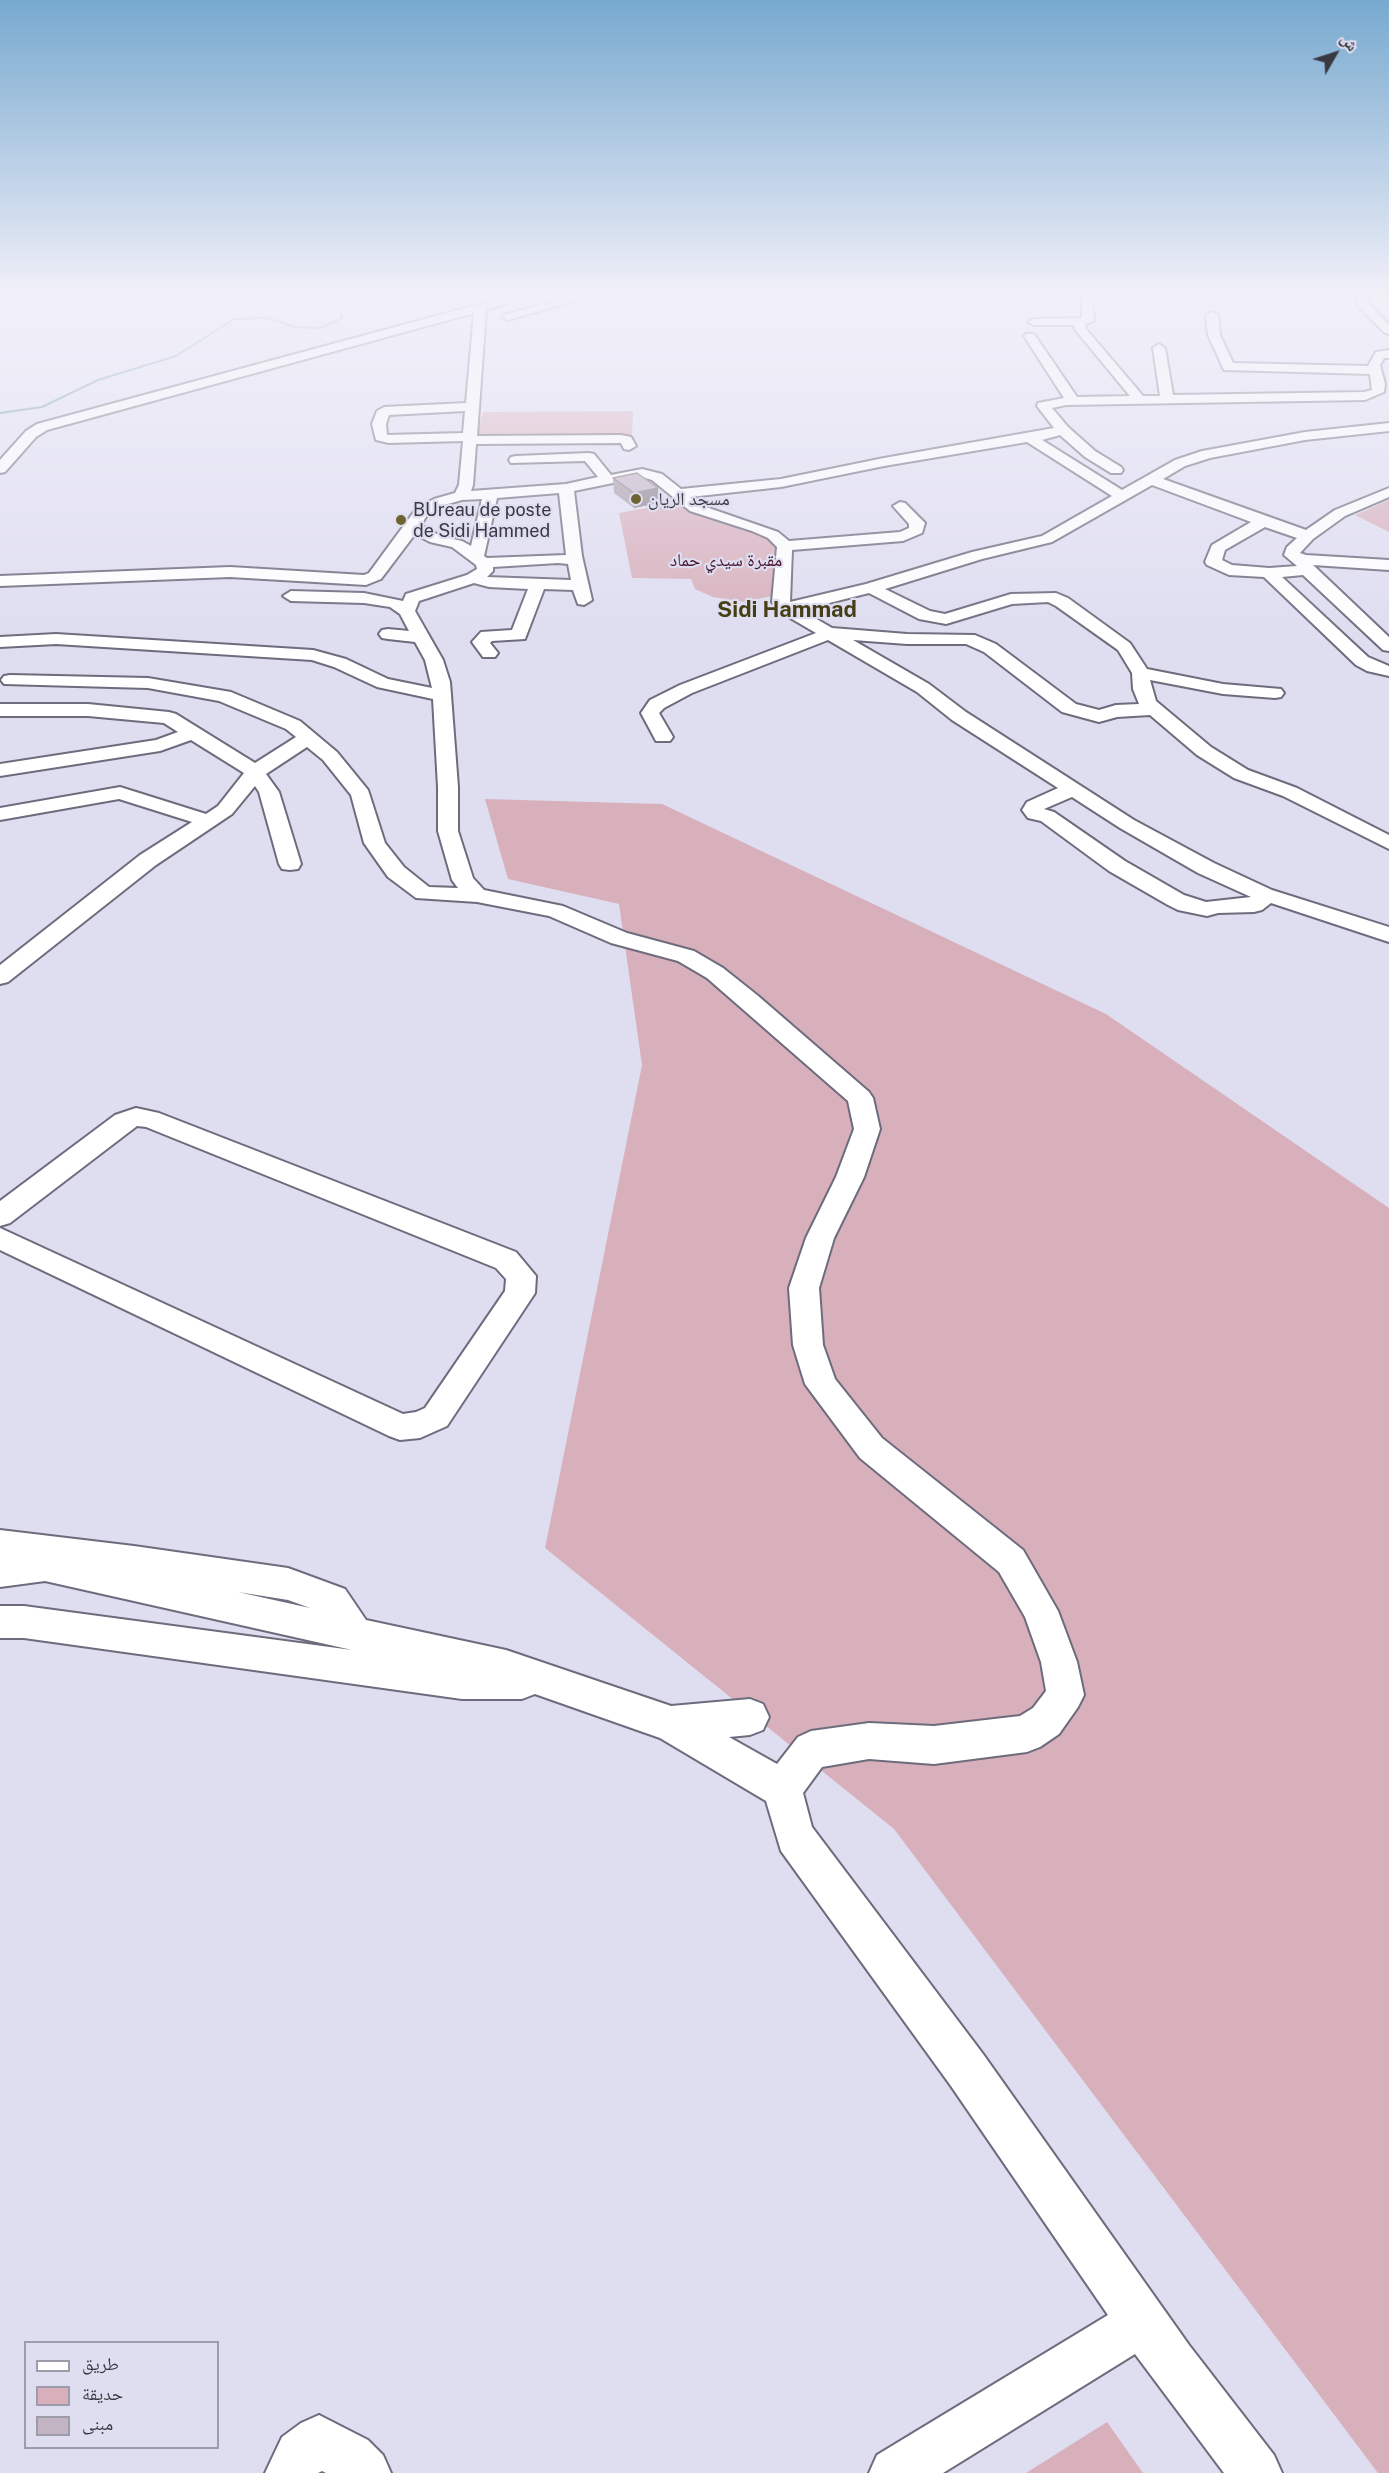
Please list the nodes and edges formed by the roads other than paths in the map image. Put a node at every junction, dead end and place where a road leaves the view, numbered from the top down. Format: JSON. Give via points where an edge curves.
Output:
{"nodes":[{"id":1,"x":97,"y":409,"type":"edge"},
{"id":2,"x":98,"y":409,"type":"edge"},
{"id":3,"x":419,"y":409,"type":"edge"},
{"id":4,"x":471,"y":409,"type":"edge"},
{"id":5,"x":1046,"y":409,"type":"edge"},
{"id":6,"x":1389,"y":427,"type":"edge"},
{"id":7,"x":1063,"y":430,"type":"junction"},
{"id":8,"x":469,"y":438,"type":"junction"},
{"id":9,"x":1030,"y":438,"type":"junction"},
{"id":10,"x":516,"y":440,"type":"junction"},
{"id":11,"x":629,"y":446,"type":"dead end"},
{"id":12,"x":0,"y":460,"type":"edge"},
{"id":13,"x":516,"y":460,"type":"junction"},
{"id":14,"x":0,"y":469,"type":"edge"},
{"id":15,"x":549,"y":470,"type":"dead end"},
{"id":16,"x":609,"y":480,"type":"junction"},
{"id":17,"x":1151,"y":481,"type":"junction"},
{"id":18,"x":566,"y":488,"type":"junction"},
{"id":19,"x":1389,"y":492,"type":"edge"},
{"id":20,"x":491,"y":493,"type":"junction"},
{"id":21,"x":677,"y":494,"type":"junction"},
{"id":22,"x":461,"y":496,"type":"junction"},
{"id":23,"x":1122,"y":496,"type":"junction"},
{"id":24,"x":900,"y":506,"type":"dead end"},
{"id":25,"x":1264,"y":522,"type":"junction"},
{"id":26,"x":413,"y":526,"type":"junction"},
{"id":27,"x":1308,"y":536,"type":"junction"},
{"id":28,"x":784,"y":546,"type":"junction"},
{"id":29,"x":480,"y":560,"type":"junction"},
{"id":30,"x":576,"y":561,"type":"junction"},
{"id":31,"x":1305,"y":565,"type":"junction"},
{"id":32,"x":1389,"y":565,"type":"edge"},
{"id":33,"x":1269,"y":573,"type":"junction"},
{"id":34,"x":473,"y":578,"type":"junction"},
{"id":35,"x":0,"y":581,"type":"edge"},
{"id":36,"x":538,"y":584,"type":"junction"},
{"id":37,"x":871,"y":588,"type":"junction"},
{"id":38,"x":291,"y":596,"type":"dead end"},
{"id":39,"x":405,"y":604,"type":"junction"},
{"id":40,"x":786,"y":608,"type":"junction"},
{"id":41,"x":946,"y":619,"type":"junction"},
{"id":42,"x":1088,"y":619,"type":"junction"},
{"id":43,"x":1119,"y":622,"type":"dead end"},
{"id":44,"x":831,"y":633,"type":"junction"},
{"id":45,"x":388,"y":634,"type":"dead end"},
{"id":46,"x":422,"y":637,"type":"junction"},
{"id":47,"x":954,"y":638,"type":"junction"},
{"id":48,"x":0,"y":642,"type":"edge"},
{"id":49,"x":1389,"y":646,"type":"edge"},
{"id":50,"x":489,"y":653,"type":"dead end"},
{"id":51,"x":1389,"y":671,"type":"edge"},
{"id":52,"x":1141,"y":674,"type":"junction"},
{"id":53,"x":10,"y":680,"type":"dead end"},
{"id":54,"x":1275,"y":693,"type":"dead end"},
{"id":55,"x":442,"y":695,"type":"junction"},
{"id":56,"x":1154,"y":709,"type":"junction"},
{"id":57,"x":0,"y":710,"type":"edge"},
{"id":58,"x":195,"y":734,"type":"junction"},
{"id":59,"x":663,"y":737,"type":"dead end"},
{"id":60,"x":308,"y":738,"type":"junction"},
{"id":61,"x":0,"y":770,"type":"edge"},
{"id":62,"x":255,"y":772,"type":"junction"},
{"id":63,"x":1074,"y":789,"type":"junction"},
{"id":64,"x":0,"y":814,"type":"edge"},
{"id":65,"x":208,"y":821,"type":"junction"},
{"id":66,"x":1389,"y":843,"type":"edge"},
{"id":67,"x":290,"y":864,"type":"dead end"},
{"id":68,"x":1264,"y":895,"type":"junction"},
{"id":69,"x":477,"y":896,"type":"junction"},
{"id":70,"x":1389,"y":935,"type":"edge"},
{"id":71,"x":0,"y":977,"type":"edge"},
{"id":72,"x":0,"y":1216,"type":"edge"},
{"id":73,"x":0,"y":1238,"type":"edge"},
{"id":74,"x":0,"y":1545,"type":"edge"},
{"id":75,"x":0,"y":1570,"type":"edge"},
{"id":76,"x":0,"y":1622,"type":"edge"},
{"id":77,"x":355,"y":1634,"type":"junction"},
{"id":78,"x":548,"y":1681,"type":"junction"},
{"id":79,"x":750,"y":1717,"type":"dead end"},
{"id":80,"x":671,"y":1724,"type":"junction"},
{"id":81,"x":782,"y":1789,"type":"junction"},
{"id":82,"x":1142,"y":2322,"type":"junction"},
{"id":83,"x":291,"y":2473,"type":"edge"},
{"id":84,"x":365,"y":2473,"type":"edge"},
{"id":85,"x":895,"y":2473,"type":"edge"},
{"id":86,"x":1256,"y":2473,"type":"edge"}],
"edges":[{"from":1,"to":12,"type":"street","via":[[33,424]]},
{"from":2,"to":14,"type":"street","via":[[42,427]]},
{"from":3,"to":8,"type":"street","via":[[384,411],[379,424],[381,437]]},
{"from":4,"to":8,"type":"street"},
{"from":5,"to":7,"type":"street"},
{"from":6,"to":17,"type":"street","via":[[1238,447],[1180,463]]},
{"from":7,"to":9,"type":"street"},
{"from":7,"to":17,"type":"street","via":[[1090,454],[1118,471]]},
{"from":8,"to":10,"type":"street"},
{"from":8,"to":22,"type":"street","via":[[466,485]]},
{"from":9,"to":21,"type":"street","via":[[781,483]]},
{"from":9,"to":23,"type":"street"},
{"from":10,"to":11,"type":"street","via":[[621,439]]},
{"from":10,"to":13,"type":"street"},
{"from":13,"to":15,"type":"street","via":[[516,472]]},
{"from":13,"to":16,"type":"street","via":[[589,458]]},
{"from":16,"to":18,"type":"street"},
{"from":16,"to":21,"type":"street","via":[[634,473],[650,474]]},
{"from":17,"to":23,"type":"street"},
{"from":17,"to":25,"type":"street"},
{"from":18,"to":20,"type":"street","via":[[516,486]]},
{"from":18,"to":30,"type":"street"},
{"from":19,"to":27,"type":"street","via":[[1340,513]]},
{"from":20,"to":22,"type":"street"},
{"from":20,"to":29,"type":"street"},
{"from":21,"to":28,"type":"street","via":[[695,508],[773,535]]},
{"from":22,"to":26,"type":"street","via":[[421,512]]},
{"from":23,"to":37,"type":"street","via":[[1047,539],[978,555]]},
{"from":24,"to":28,"type":"street","via":[[917,523],[917,530],[903,536]]},
{"from":25,"to":27,"type":"street"},
{"from":25,"to":33,"type":"street","via":[[1218,548],[1213,562],[1229,570]]},
{"from":26,"to":29,"type":"street","via":[[435,539],[457,544]]},
{"from":26,"to":35,"type":"street","via":[[375,576],[366,580],[230,572]]},
{"from":27,"to":31,"type":"street","via":[[1292,555]]},
{"from":28,"to":40,"type":"street","via":[[780,602]]},
{"from":29,"to":30,"type":"street"},
{"from":29,"to":34,"type":"street","via":[[485,571]]},
{"from":30,"to":36,"type":"street","via":[[583,592]]},
{"from":31,"to":32,"type":"street"},
{"from":31,"to":33,"type":"street"},
{"from":31,"to":49,"type":"street"},
{"from":33,"to":51,"type":"street","via":[[1362,661]]},
{"from":34,"to":36,"type":"street"},
{"from":34,"to":39,"type":"street"},
{"from":36,"to":50,"type":"street","via":[[519,635],[487,636],[481,642]]},
{"from":37,"to":40,"type":"street"},
{"from":37,"to":41,"type":"street","via":[[925,615]]},
{"from":38,"to":39,"type":"street","via":[[364,598]]},
{"from":39,"to":46,"type":"street"},
{"from":40,"to":44,"type":"street"},
{"from":41,"to":42,"type":"street","via":[[996,602],[1036,597],[1062,602]]},
{"from":41,"to":47,"type":"street","via":[[938,621],[938,625]]},
{"from":42,"to":43,"type":"street"},
{"from":42,"to":52,"type":"street","via":[[1124,647]]},
{"from":44,"to":47,"type":"street"},
{"from":44,"to":59,"type":"street","via":[[657,704],[650,713]]},
{"from":44,"to":63,"type":"street"},
{"from":45,"to":46,"type":"street"},
{"from":46,"to":55,"type":"street","via":[[434,660]]},
{"from":47,"to":56,"type":"street","via":[[969,639],[990,648],[1069,708],[1099,716]]},
{"from":48,"to":55,"type":"street","via":[[56,639],[313,655],[383,683]]},
{"from":52,"to":54,"type":"street","via":[[1223,689]]},
{"from":52,"to":56,"type":"street","via":[[1142,689]]},
{"from":53,"to":60,"type":"street","via":[[148,683],[224,696],[293,725]]},
{"from":55,"to":69,"type":"street","via":[[448,831],[463,880]]},
{"from":56,"to":66,"type":"street","via":[[1204,752],[1241,774],[1290,792]]},
{"from":57,"to":58,"type":"street","via":[[88,710],[169,718]]},
{"from":58,"to":61,"type":"street","via":[[160,745]]},
{"from":58,"to":62,"type":"street"},
{"from":60,"to":62,"type":"street"},
{"from":60,"to":69,"type":"street","via":[[330,756],[361,794],[375,843],[396,872],[424,893]]},
{"from":62,"to":65,"type":"street","via":[[225,810]]},
{"from":62,"to":67,"type":"street","via":[[268,792]]},
{"from":63,"to":68,"type":"street","via":[[1137,830]]},
{"from":63,"to":68,"type":"street","via":[[1032,810],[1176,900],[1207,909],[1254,905]]},
{"from":64,"to":65,"type":"street","via":[[120,792]]},
{"from":65,"to":71,"type":"street","via":[[148,860]]},
{"from":68,"to":70,"type":"street"},
{"from":69,"to":81,"type":"street","via":[[555,911],[619,938],[686,956],[748,1000],[860,1098],[867,1129],[850,1177],[820,1238],[804,1288],[808,1345],[822,1384],[871,1448],[1011,1561],[1040,1611],[1059,1662],[1065,1695],[1046,1721],[1027,1734],[934,1745],[869,1741],[811,1750]]},
{"from":72,"to":73,"type":"street","via":[[124,1121],[143,1118],[506,1260],[520,1276],[520,1293],[436,1417],[420,1425],[400,1427]]},
{"from":74,"to":77,"type":"street","via":[[288,1584],[333,1600]]},
{"from":75,"to":77,"type":"street","via":[[45,1566]]},
{"from":76,"to":78,"type":"street","via":[[24,1622],[462,1682]]},
{"from":77,"to":78,"type":"street","via":[[506,1667]]},
{"from":78,"to":80,"type":"street"},
{"from":79,"to":80,"type":"street"},
{"from":80,"to":81,"type":"street"},
{"from":81,"to":82,"type":"street","via":[[795,1837],[968,2070]]},
{"from":82,"to":85,"type":"street"},
{"from":82,"to":86,"type":"street"},
{"from":83,"to":84,"type":"street","via":[[300,2455],[319,2441],[350,2458]]}]}
